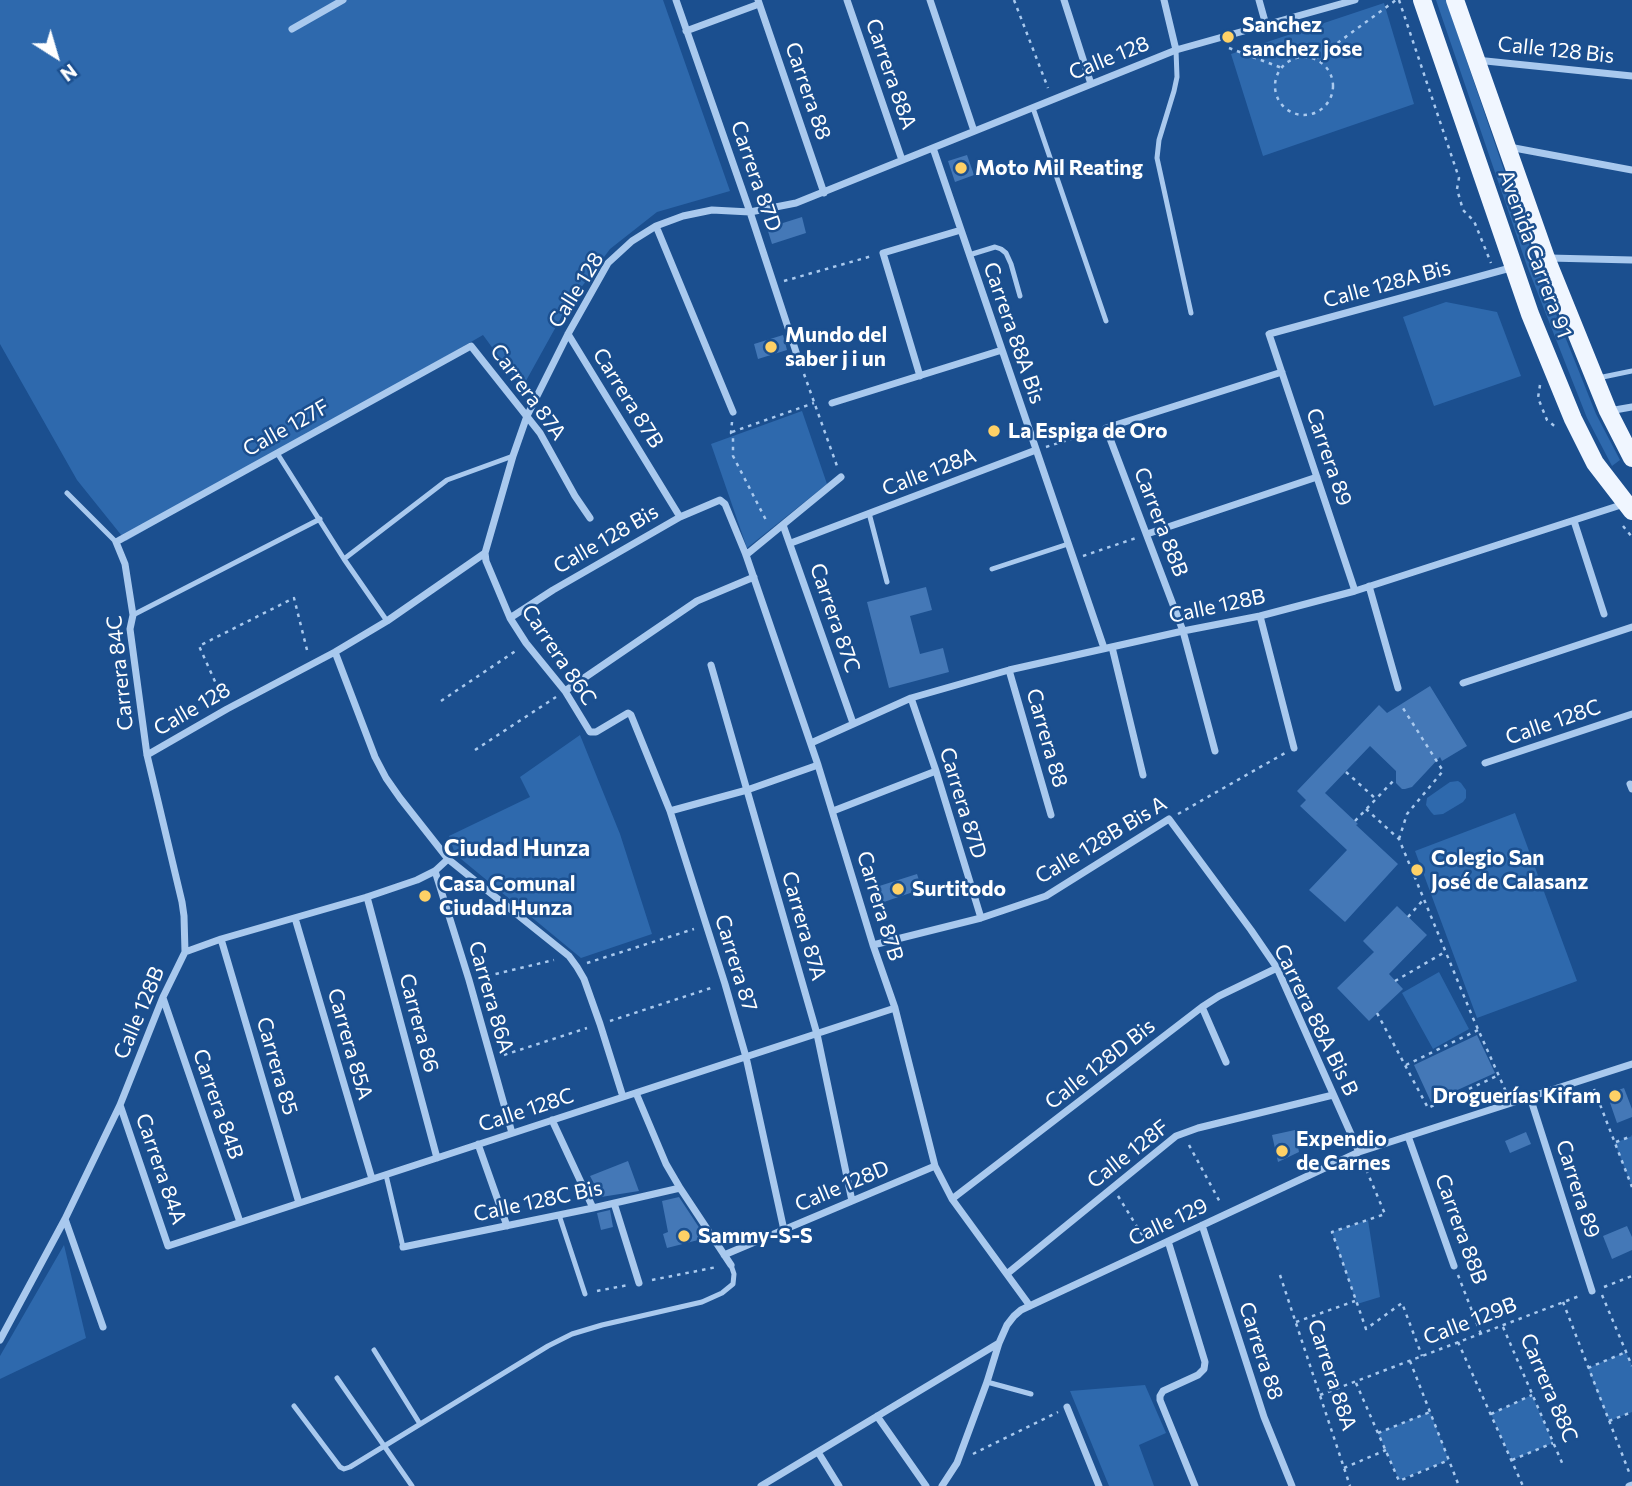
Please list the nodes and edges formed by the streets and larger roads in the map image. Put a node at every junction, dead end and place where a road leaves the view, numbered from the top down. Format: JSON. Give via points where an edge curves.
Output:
{"nodes":[{"id":1,"x":343,"y":0,"type":"edge"},
{"id":2,"x":676,"y":0,"type":"edge"},
{"id":3,"x":847,"y":0,"type":"edge"},
{"id":4,"x":930,"y":0,"type":"edge"},
{"id":5,"x":1064,"y":0,"type":"edge"},
{"id":6,"x":1164,"y":0,"type":"edge"},
{"id":7,"x":1259,"y":0,"type":"edge"},
{"id":8,"x":1355,"y":0,"type":"edge"},
{"id":9,"x":1422,"y":0,"type":"edge"},
{"id":10,"x":1455,"y":0,"type":"edge"},
{"id":11,"x":759,"y":2,"type":"edge"},
{"id":12,"x":1266,"y":25,"type":"junction"},
{"id":13,"x":292,"y":29,"type":"dead end"},
{"id":14,"x":687,"y":31,"type":"junction"},
{"id":15,"x":1176,"y":50,"type":"junction"},
{"id":16,"x":1476,"y":60,"type":"junction"},
{"id":17,"x":1632,"y":76,"type":"edge"},
{"id":18,"x":1091,"y":84,"type":"junction"},
{"id":19,"x":974,"y":131,"type":"junction"},
{"id":20,"x":1506,"y":146,"type":"junction"},
{"id":21,"x":933,"y":148,"type":"junction"},
{"id":22,"x":902,"y":160,"type":"junction"},
{"id":23,"x":1632,"y":170,"type":"edge"},
{"id":24,"x":824,"y":193,"type":"junction"},
{"id":25,"x":750,"y":212,"type":"junction"},
{"id":26,"x":656,"y":226,"type":"junction"},
{"id":27,"x":961,"y":230,"type":"junction"},
{"id":28,"x":1546,"y":258,"type":"junction"},
{"id":29,"x":1632,"y":260,"type":"edge"},
{"id":30,"x":1514,"y":267,"type":"junction"},
{"id":31,"x":568,"y":334,"type":"junction"},
{"id":32,"x":1269,"y":334,"type":"joint"},
{"id":33,"x":472,"y":346,"type":"joint"},
{"id":34,"x":1002,"y":351,"type":"junction"},
{"id":35,"x":800,"y":364,"type":"road end"},
{"id":36,"x":1282,"y":372,"type":"junction"},
{"id":37,"x":920,"y":376,"type":"junction"},
{"id":38,"x":832,"y":403,"type":"dead end"},
{"id":39,"x":1632,"y":407,"type":"edge"},
{"id":40,"x":1608,"y":411,"type":"junction"},
{"id":41,"x":733,"y":412,"type":"dead end"},
{"id":42,"x":527,"y":416,"type":"junction"},
{"id":43,"x":1036,"y":450,"type":"junction"},
{"id":44,"x":1632,"y":458,"type":"edge"},
{"id":45,"x":841,"y":477,"type":"road end"},
{"id":46,"x":1317,"y":477,"type":"junction"},
{"id":47,"x":575,"y":496,"type":"joint"},
{"id":48,"x":723,"y":502,"type":"joint"},
{"id":49,"x":1630,"y":505,"type":"edge"},
{"id":50,"x":680,"y":517,"type":"junction"},
{"id":51,"x":590,"y":518,"type":"dead end"},
{"id":52,"x":1574,"y":521,"type":"junction"},
{"id":53,"x":783,"y":525,"type":"junction"},
{"id":54,"x":1147,"y":534,"type":"junction"},
{"id":55,"x":116,"y":542,"type":"joint"},
{"id":56,"x":791,"y":543,"type":"junction"},
{"id":57,"x":485,"y":553,"type":"junction"},
{"id":58,"x":746,"y":555,"type":"junction"},
{"id":59,"x":754,"y":577,"type":"junction"},
{"id":60,"x":1369,"y":586,"type":"junction"},
{"id":61,"x":1355,"y":591,"type":"junction"},
{"id":62,"x":1604,"y":614,"type":"dead end"},
{"id":63,"x":1260,"y":616,"type":"junction"},
{"id":64,"x":510,"y":618,"type":"junction"},
{"id":65,"x":1632,"y":627,"type":"edge"},
{"id":66,"x":1183,"y":631,"type":"junction"},
{"id":67,"x":1108,"y":648,"type":"junction"},
{"id":68,"x":335,"y":652,"type":"junction"},
{"id":69,"x":711,"y":665,"type":"dead end"},
{"id":70,"x":1009,"y":670,"type":"junction"},
{"id":71,"x":1463,"y":683,"type":"dead end"},
{"id":72,"x":1398,"y":688,"type":"dead end"},
{"id":73,"x":565,"y":691,"type":"junction"},
{"id":74,"x":912,"y":698,"type":"junction"},
{"id":75,"x":1632,"y":714,"type":"edge"},
{"id":76,"x":631,"y":715,"type":"joint"},
{"id":77,"x":853,"y":723,"type":"junction"},
{"id":78,"x":811,"y":743,"type":"junction"},
{"id":79,"x":1294,"y":748,"type":"road end"},
{"id":80,"x":1215,"y":751,"type":"dead end"},
{"id":81,"x":147,"y":755,"type":"junction"},
{"id":82,"x":1485,"y":763,"type":"dead end"},
{"id":83,"x":818,"y":765,"type":"junction"},
{"id":84,"x":936,"y":771,"type":"junction"},
{"id":85,"x":1143,"y":775,"type":"dead end"},
{"id":86,"x":747,"y":790,"type":"junction"},
{"id":87,"x":670,"y":811,"type":"junction"},
{"id":88,"x":833,"y":811,"type":"junction"},
{"id":89,"x":1051,"y":815,"type":"dead end"},
{"id":90,"x":1169,"y":819,"type":"joint"},
{"id":91,"x":449,"y":859,"type":"junction"},
{"id":92,"x":436,"y":871,"type":"junction"},
{"id":93,"x":368,"y":897,"type":"junction"},
{"id":94,"x":295,"y":918,"type":"junction"},
{"id":95,"x":981,"y":918,"type":"junction"},
{"id":96,"x":221,"y":939,"type":"junction"},
{"id":97,"x":873,"y":945,"type":"junction"},
{"id":98,"x":185,"y":952,"type":"junction"},
{"id":99,"x":1276,"y":968,"type":"junction"},
{"id":100,"x":163,"y":998,"type":"junction"},
{"id":101,"x":1202,"y":1007,"type":"junction"},
{"id":102,"x":895,"y":1008,"type":"junction"},
{"id":103,"x":817,"y":1034,"type":"junction"},
{"id":104,"x":746,"y":1057,"type":"junction"},
{"id":105,"x":1226,"y":1062,"type":"dead end"},
{"id":106,"x":1632,"y":1065,"type":"edge"},
{"id":107,"x":636,"y":1093,"type":"junction"},
{"id":108,"x":1333,"y":1095,"type":"junction"},
{"id":109,"x":623,"y":1097,"type":"junction"},
{"id":110,"x":1530,"y":1097,"type":"junction"},
{"id":111,"x":120,"y":1105,"type":"junction"},
{"id":112,"x":552,"y":1121,"type":"junction"},
{"id":113,"x":512,"y":1133,"type":"junction"},
{"id":114,"x":1408,"y":1136,"type":"junction"},
{"id":115,"x":478,"y":1144,"type":"junction"},
{"id":116,"x":1359,"y":1152,"type":"junction"},
{"id":117,"x":438,"y":1158,"type":"junction"},
{"id":118,"x":935,"y":1166,"type":"junction"},
{"id":119,"x":372,"y":1179,"type":"junction"},
{"id":120,"x":680,"y":1188,"type":"junction"},
{"id":121,"x":952,"y":1199,"type":"junction"},
{"id":122,"x":852,"y":1201,"type":"junction"},
{"id":123,"x":299,"y":1203,"type":"junction"},
{"id":124,"x":614,"y":1203,"type":"junction"},
{"id":125,"x":593,"y":1208,"type":"junction"},
{"id":126,"x":65,"y":1219,"type":"junction"},
{"id":127,"x":240,"y":1222,"type":"junction"},
{"id":128,"x":1202,"y":1225,"type":"junction"},
{"id":129,"x":507,"y":1226,"type":"junction"},
{"id":130,"x":784,"y":1230,"type":"junction"},
{"id":131,"x":1168,"y":1241,"type":"junction"},
{"id":132,"x":168,"y":1246,"type":"joint"},
{"id":133,"x":403,"y":1247,"type":"road end"},
{"id":134,"x":724,"y":1255,"type":"junction"},
{"id":135,"x":731,"y":1265,"type":"road end"},
{"id":136,"x":1454,"y":1266,"type":"road end"},
{"id":137,"x":1008,"y":1273,"type":"junction"},
{"id":138,"x":639,"y":1283,"type":"road end"},
{"id":139,"x":1595,"y":1290,"type":"road end"},
{"id":140,"x":1030,"y":1306,"type":"junction"},
{"id":141,"x":103,"y":1327,"type":"dead end"},
{"id":142,"x":0,"y":1340,"type":"edge"},
{"id":143,"x":999,"y":1343,"type":"junction"},
{"id":144,"x":1067,"y":1408,"type":"road end"},
{"id":145,"x":877,"y":1416,"type":"junction"},
{"id":146,"x":818,"y":1452,"type":"junction"},
{"id":147,"x":776,"y":1482,"type":"edge"},
{"id":148,"x":761,"y":1486,"type":"edge"},
{"id":149,"x":839,"y":1486,"type":"edge"},
{"id":150,"x":926,"y":1486,"type":"edge"},
{"id":151,"x":942,"y":1486,"type":"edge"},
{"id":152,"x":1099,"y":1486,"type":"edge"},
{"id":153,"x":1195,"y":1486,"type":"edge"},
{"id":154,"x":1292,"y":1486,"type":"edge"}],
"edges":[{"from":1,"to":13,"type":"street"},
{"from":2,"to":14,"type":"street","name":"Carrera 87D"},
{"from":3,"to":22,"type":"street","name":"Carrera 88A"},
{"from":4,"to":19,"type":"street"},
{"from":5,"to":18,"type":"street"},
{"from":6,"to":15,"type":"street"},
{"from":7,"to":12,"type":"street"},
{"from":8,"to":12,"type":"street","name":"Calle 128"},
{"from":9,"to":30,"type":"main road","name":"Avenida Carrera 91"},
{"from":10,"to":16,"type":"main road","name":"Avenida Carrera 91"},
{"from":11,"to":14,"type":"street"},
{"from":11,"to":24,"type":"street","name":"Carrera 88"},
{"from":12,"to":15,"type":"street","name":"Calle 128"},
{"from":14,"to":25,"type":"street","name":"Carrera 87D"},
{"from":15,"to":18,"type":"street","name":"Calle 128"},
{"from":16,"to":17,"type":"street","name":"Calle 128 Bis"},
{"from":16,"to":20,"type":"main road","name":"Avenida Carrera 91"},
{"from":18,"to":19,"type":"street","name":"Calle 128"},
{"from":19,"to":21,"type":"street","name":"Calle 128"},
{"from":20,"to":23,"type":"street"},
{"from":20,"to":28,"type":"main road","name":"Avenida Carrera 91"},
{"from":21,"to":22,"type":"street","name":"Calle 128"},
{"from":21,"to":27,"type":"street","name":"Carrera 88A Bis"},
{"from":22,"to":24,"type":"street","name":"Calle 128"},
{"from":24,"to":25,"type":"street","name":"Calle 128"},
{"from":25,"to":26,"type":"street","name":"Calle 128","via":[[712,210]]},
{"from":25,"to":35,"type":"street","name":"Carrera 87D"},
{"from":26,"to":31,"type":"street","name":"Calle 128","via":[[608,263]]},
{"from":26,"to":41,"type":"street"},
{"from":27,"to":34,"type":"street","name":"Carrera 88A Bis"},
{"from":27,"to":37,"type":"street","via":[[883,253]]},
{"from":28,"to":29,"type":"street"},
{"from":28,"to":40,"type":"main road","name":"Avenida Carrera 91"},
{"from":30,"to":32,"type":"street","name":"Calle 128A Bis"},
{"from":30,"to":49,"type":"main road","name":"Avenida Carrera 91","via":[[1573,419],[1595,463]]},
{"from":31,"to":42,"type":"street","name":"Calle 128"},
{"from":31,"to":50,"type":"street","name":"Carrera 87B"},
{"from":32,"to":36,"type":"street","name":"Carrera 89"},
{"from":33,"to":42,"type":"street","name":"Carrera 87A"},
{"from":33,"to":55,"type":"street","name":"Calle 127F"},
{"from":34,"to":37,"type":"street"},
{"from":34,"to":43,"type":"street","name":"Carrera 88A Bis"},
{"from":36,"to":46,"type":"street","name":"Carrera 89"},
{"from":36,"to":54,"type":"street","name":"Carrera 88B","via":[[1106,428]]},
{"from":37,"to":38,"type":"street"},
{"from":39,"to":40,"type":"street"},
{"from":40,"to":44,"type":"main road","name":"Avenida Carrera 91"},
{"from":42,"to":47,"type":"street","name":"Carrera 87A"},
{"from":42,"to":57,"type":"street","name":"Calle 128"},
{"from":43,"to":56,"type":"street","name":"Calle 128A"},
{"from":43,"to":67,"type":"street","name":"Carrera 88A Bis"},
{"from":45,"to":53,"type":"street"},
{"from":46,"to":54,"type":"street"},
{"from":46,"to":61,"type":"street","name":"Carrera 89"},
{"from":47,"to":51,"type":"street","name":"Calle 128 Bis"},
{"from":48,"to":50,"type":"street","name":"Calle 128 Bis"},
{"from":48,"to":58,"type":"street","name":"Carrera 87B"},
{"from":49,"to":52,"type":"street","name":"Calle 128B"},
{"from":50,"to":64,"type":"street","name":"Calle 128 Bis"},
{"from":52,"to":60,"type":"street","name":"Calle 128B"},
{"from":52,"to":62,"type":"street"},
{"from":53,"to":56,"type":"street","name":"Carrera 87C"},
{"from":53,"to":58,"type":"street"},
{"from":54,"to":66,"type":"street","name":"Carrera 88B"},
{"from":55,"to":81,"type":"street","name":"Carrera 84C","via":[[125,564],[133,615],[130,629]]},
{"from":56,"to":77,"type":"street","name":"Carrera 87C"},
{"from":57,"to":64,"type":"street","name":"Carrera 86C"},
{"from":57,"to":68,"type":"street","name":"Calle 128"},
{"from":58,"to":59,"type":"street","name":"Carrera 87B"},
{"from":59,"to":73,"type":"street","via":[[697,601]]},
{"from":59,"to":78,"type":"street","name":"Carrera 87B"},
{"from":60,"to":61,"type":"street","name":"Calle 128B"},
{"from":60,"to":72,"type":"street"},
{"from":61,"to":63,"type":"street","name":"Calle 128B"},
{"from":63,"to":66,"type":"street","name":"Calle 128B"},
{"from":63,"to":79,"type":"street"},
{"from":64,"to":73,"type":"street","name":"Carrera 86C"},
{"from":65,"to":71,"type":"street"},
{"from":66,"to":67,"type":"street","name":"Calle 128B"},
{"from":66,"to":80,"type":"street","name":"Carrera 88B"},
{"from":67,"to":70,"type":"street","name":"Calle 128B"},
{"from":67,"to":85,"type":"street","name":"Carrera 88A Bis"},
{"from":68,"to":81,"type":"street","name":"Calle 128"},
{"from":68,"to":91,"type":"street","via":[[374,757]]},
{"from":69,"to":86,"type":"street","name":"Carrera 87A"},
{"from":70,"to":74,"type":"street","name":"Calle 128B"},
{"from":70,"to":89,"type":"street","name":"Carrera 88"},
{"from":73,"to":76,"type":"street","name":"Carrera 86C","via":[[590,732]]},
{"from":74,"to":77,"type":"street","name":"Calle 128B"},
{"from":74,"to":84,"type":"street","name":"Carrera 87D"},
{"from":75,"to":82,"type":"street","name":"Calle 128C"},
{"from":76,"to":87,"type":"street","name":"Carrera 87"},
{"from":77,"to":78,"type":"street","name":"Calle 128B"},
{"from":78,"to":83,"type":"street","name":"Carrera 87B"},
{"from":81,"to":98,"type":"street","name":"Carrera 84C","via":[[182,902]]},
{"from":83,"to":86,"type":"street"},
{"from":83,"to":88,"type":"street","name":"Carrera 87B"},
{"from":84,"to":88,"type":"street"},
{"from":84,"to":95,"type":"street","name":"Carrera 87D"},
{"from":86,"to":87,"type":"street"},
{"from":86,"to":103,"type":"street","name":"Carrera 87A"},
{"from":87,"to":104,"type":"street","name":"Carrera 87"},
{"from":88,"to":97,"type":"street","name":"Carrera 87B"},
{"from":90,"to":95,"type":"street","name":"Calle 128B Bis A","via":[[1046,896]]},
{"from":90,"to":99,"type":"street","name":"Carrera 88A Bis B"},
{"from":91,"to":92,"type":"street","name":"Calle 128B"},
{"from":91,"to":109,"type":"street","via":[[569,956],[584,979]]},
{"from":92,"to":93,"type":"street","name":"Calle 128B"},
{"from":92,"to":113,"type":"street","name":"Carrera 86A"},
{"from":93,"to":94,"type":"street","name":"Calle 128B"},
{"from":93,"to":117,"type":"street","name":"Carrera 86"},
{"from":94,"to":96,"type":"street","name":"Calle 128B"},
{"from":94,"to":119,"type":"street","name":"Carrera 85A"},
{"from":95,"to":97,"type":"street","name":"Calle 128B Bis A"},
{"from":96,"to":98,"type":"street","name":"Calle 128B"},
{"from":96,"to":123,"type":"street","name":"Carrera 85"},
{"from":97,"to":102,"type":"street","name":"Carrera 87B"},
{"from":98,"to":100,"type":"street","name":"Calle 128B"},
{"from":99,"to":101,"type":"street","name":"Calle 128D Bis"},
{"from":99,"to":108,"type":"street","name":"Carrera 88A Bis B"},
{"from":100,"to":111,"type":"street","name":"Calle 128B"},
{"from":100,"to":127,"type":"street","name":"Carrera 84B"},
{"from":101,"to":105,"type":"street"},
{"from":101,"to":121,"type":"street","name":"Calle 128D Bis"},
{"from":102,"to":103,"type":"street","name":"Calle 128C"},
{"from":102,"to":118,"type":"street","name":"Carrera 87B"},
{"from":103,"to":104,"type":"street","name":"Calle 128C"},
{"from":103,"to":122,"type":"street","name":"Carrera 87A"},
{"from":104,"to":107,"type":"street","name":"Calle 128C"},
{"from":104,"to":130,"type":"street","name":"Carrera 87"},
{"from":106,"to":110,"type":"street","name":"Calle 129"},
{"from":107,"to":109,"type":"street","name":"Calle 128C"},
{"from":107,"to":120,"type":"street"},
{"from":108,"to":116,"type":"street","name":"Carrera 88A Bis B"},
{"from":108,"to":137,"type":"street","name":"Calle 128F","via":[[1170,1140]]},
{"from":109,"to":112,"type":"street","name":"Calle 128C"},
{"from":110,"to":114,"type":"street","name":"Calle 129"},
{"from":110,"to":139,"type":"street","name":"Carrera 89"},
{"from":111,"to":126,"type":"street","name":"Calle 128B"},
{"from":111,"to":132,"type":"street","name":"Carrera 84A"},
{"from":112,"to":113,"type":"street","name":"Calle 128C"},
{"from":112,"to":125,"type":"street"},
{"from":113,"to":115,"type":"street","name":"Calle 128C"},
{"from":114,"to":116,"type":"street","name":"Calle 129"},
{"from":114,"to":136,"type":"street","name":"Carrera 88B"},
{"from":115,"to":117,"type":"street","name":"Calle 128C"},
{"from":115,"to":129,"type":"street"},
{"from":116,"to":128,"type":"street","name":"Calle 129"},
{"from":117,"to":119,"type":"street","name":"Calle 128C"},
{"from":118,"to":121,"type":"street","name":"Carrera 87B"},
{"from":118,"to":122,"type":"street","name":"Calle 128D"},
{"from":119,"to":123,"type":"street","name":"Calle 128C"},
{"from":120,"to":124,"type":"street","name":"Calle 128C Bis"},
{"from":120,"to":134,"type":"street"},
{"from":121,"to":137,"type":"street","name":"Carrera 87B"},
{"from":122,"to":130,"type":"street","name":"Calle 128D"},
{"from":123,"to":127,"type":"street","name":"Calle 128C"},
{"from":124,"to":125,"type":"street","name":"Calle 128C Bis"},
{"from":124,"to":138,"type":"street"},
{"from":125,"to":129,"type":"street","name":"Calle 128C Bis"},
{"from":126,"to":141,"type":"street"},
{"from":126,"to":142,"type":"street","name":"Calle 128B"},
{"from":127,"to":132,"type":"street","name":"Calle 128C"},
{"from":128,"to":131,"type":"street","name":"Calle 129"},
{"from":128,"to":154,"type":"street","name":"Carrera 88","via":[[1264,1417]]},
{"from":129,"to":133,"type":"street","name":"Calle 128C Bis"},
{"from":130,"to":134,"type":"street","name":"Calle 128D"},
{"from":131,"to":140,"type":"street","name":"Calle 129"},
{"from":131,"to":153,"type":"street","via":[[1205,1363],[1198,1375],[1163,1391],[1160,1400]]},
{"from":134,"to":135,"type":"street"},
{"from":137,"to":140,"type":"street","name":"Carrera 87B"},
{"from":140,"to":143,"type":"street","name":"Calle 129","via":[[1014,1316]]},
{"from":143,"to":145,"type":"street","name":"Calle 129"},
{"from":143,"to":151,"type":"street","via":[[957,1463]]},
{"from":144,"to":152,"type":"street"},
{"from":145,"to":146,"type":"street","name":"Calle 129"},
{"from":145,"to":150,"type":"street"},
{"from":146,"to":147,"type":"street","name":"Calle 129"},
{"from":146,"to":149,"type":"street"},
{"from":147,"to":148,"type":"street","name":"Calle 129"}]}
